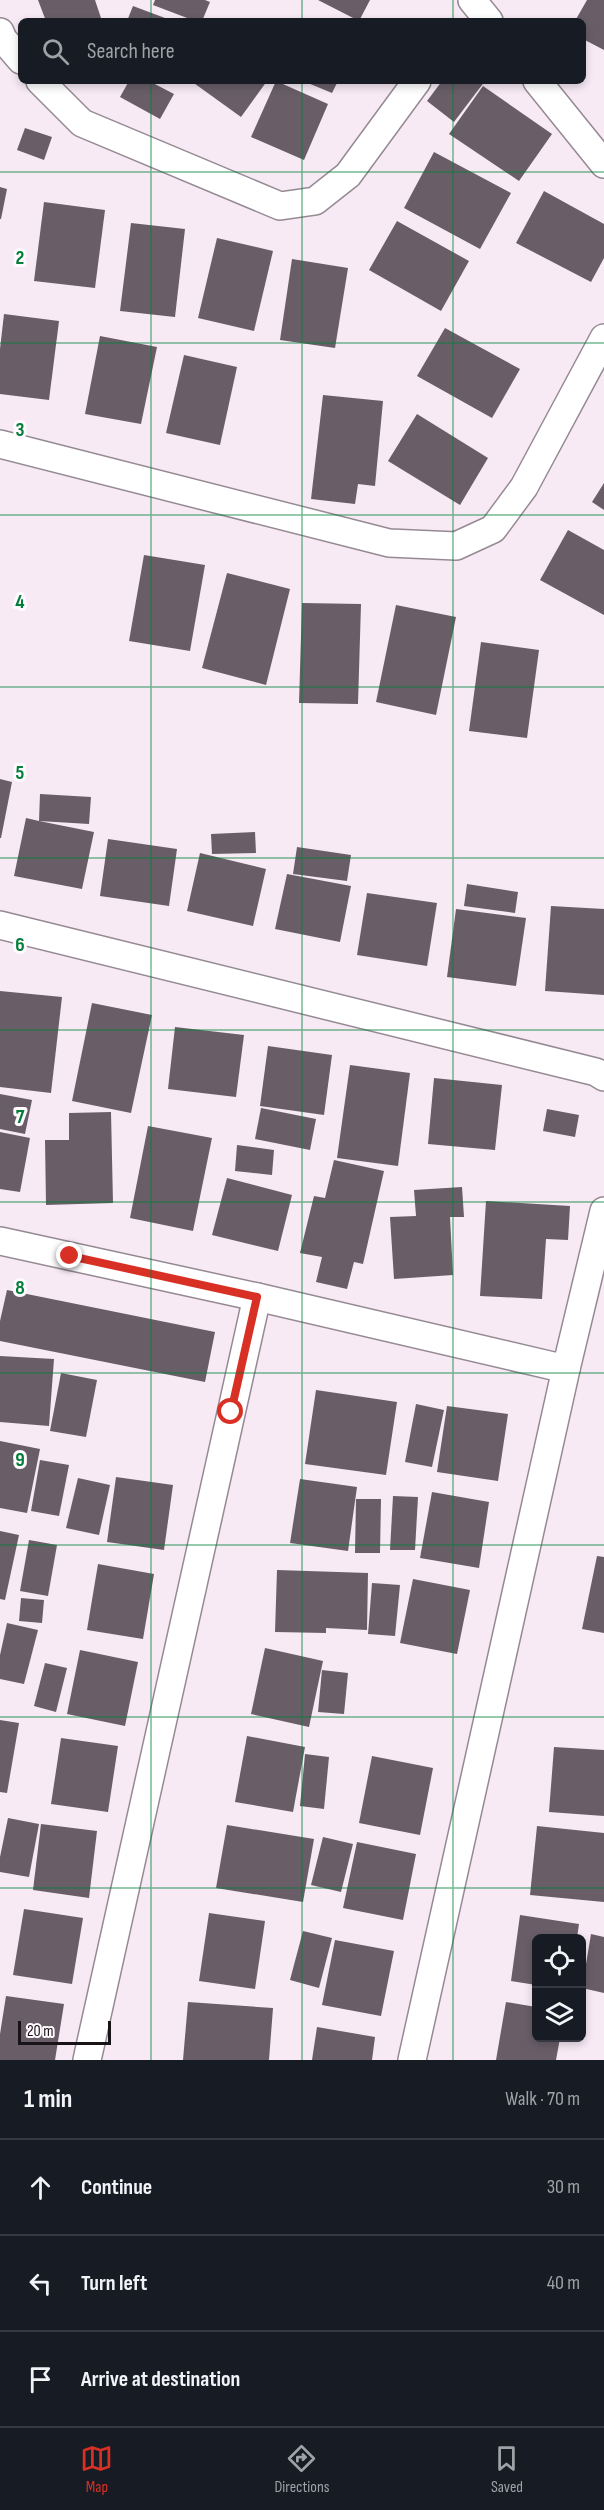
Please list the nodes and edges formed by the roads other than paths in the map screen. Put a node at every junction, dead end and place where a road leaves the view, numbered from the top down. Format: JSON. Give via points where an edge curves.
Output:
{"nodes":[{"id":1,"x":0,"y":32,"type":"edge"},
{"id":2,"x":18,"y":56,"type":"edge"},
{"id":3,"x":43,"y":84,"type":"edge"},
{"id":4,"x":415,"y":84,"type":"edge"},
{"id":5,"x":539,"y":84,"type":"edge"},
{"id":6,"x":604,"y":164,"type":"edge"},
{"id":7,"x":604,"y":338,"type":"edge"},
{"id":8,"x":0,"y":444,"type":"edge"},
{"id":9,"x":0,"y":925,"type":"edge"},
{"id":10,"x":604,"y":1077,"type":"edge"},
{"id":11,"x":604,"y":1211,"type":"edge"},
{"id":12,"x":0,"y":1241,"type":"edge"},
{"id":13,"x":257,"y":1297,"type":"junction"},
{"id":14,"x":566,"y":1369,"type":"junction"},
{"id":15,"x":87,"y":2060,"type":"edge"},
{"id":16,"x":412,"y":2060,"type":"edge"}],
"edges":[{"from":1,"to":2,"type":"street"},
{"from":3,"to":4,"type":"street","via":[[82,123],[280,206],[315,201],[348,175]]},
{"from":5,"to":6,"type":"street"},
{"from":7,"to":8,"type":"street","via":[[524,487],[493,529],[456,546],[389,543]]},
{"from":9,"to":10,"type":"street","via":[[597,1072]]},
{"from":11,"to":14,"type":"street"},
{"from":12,"to":13,"type":"street"},
{"from":13,"to":14,"type":"street"},
{"from":13,"to":15,"type":"street"},
{"from":14,"to":16,"type":"street"}]}
